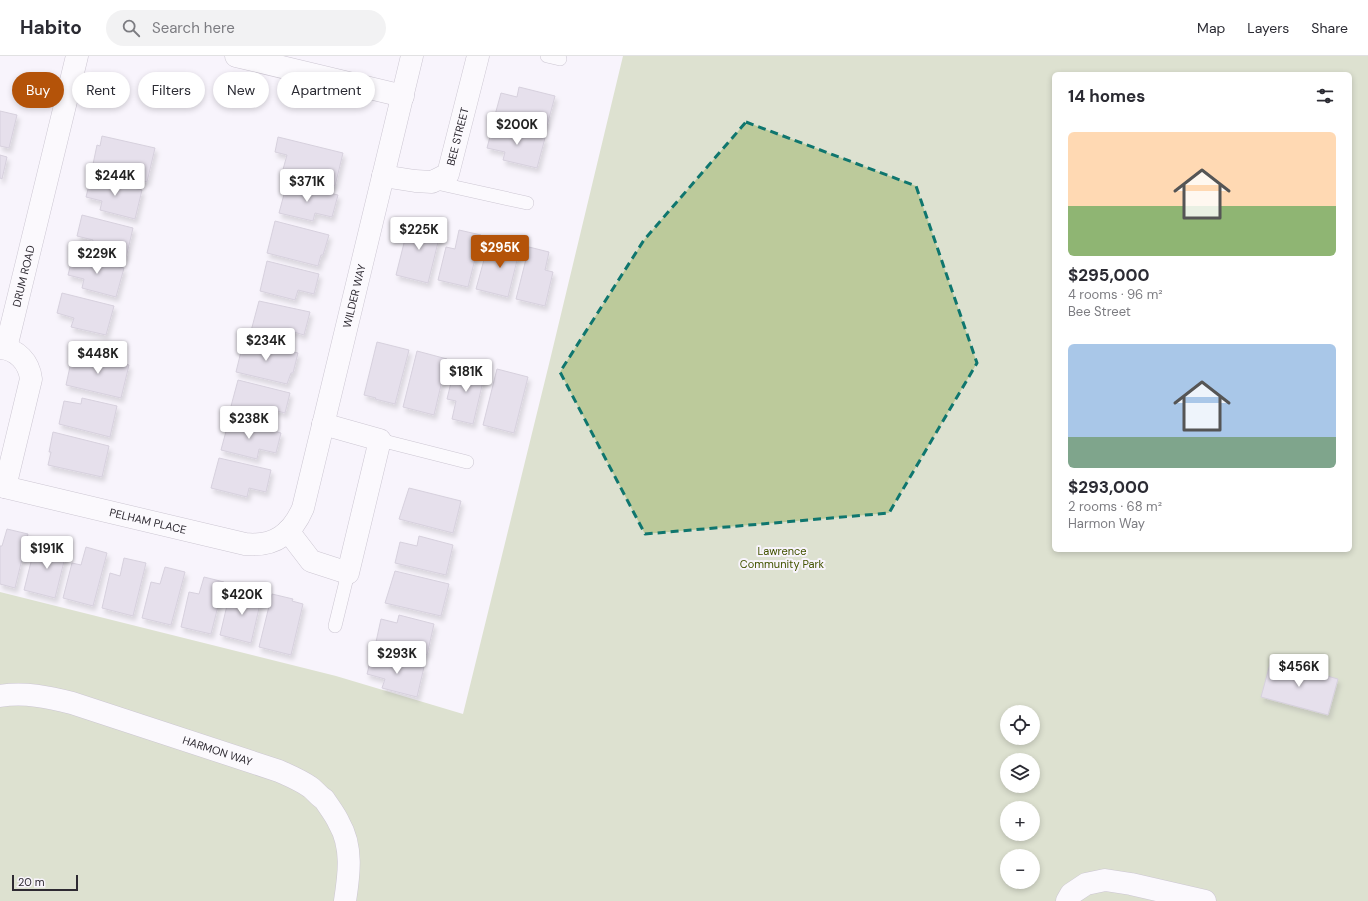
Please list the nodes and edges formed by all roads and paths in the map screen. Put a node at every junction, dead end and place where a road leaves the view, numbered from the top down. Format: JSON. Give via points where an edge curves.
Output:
{"nodes":[{"id":1,"x":77,"y":56,"type":"edge"},
{"id":2,"x":236,"y":56,"type":"edge"},
{"id":3,"x":412,"y":56,"type":"edge"},
{"id":4,"x":478,"y":56,"type":"edge"},
{"id":5,"x":403,"y":96,"type":"junction"},
{"id":6,"x":383,"y":176,"type":"junction"},
{"id":7,"x":432,"y":182,"type":"junction"},
{"id":8,"x":527,"y":203,"type":"dead end"},
{"id":9,"x":3,"y":348,"type":"edge"},
{"id":10,"x":323,"y":424,"type":"junction"},
{"id":11,"x":380,"y":440,"type":"junction"},
{"id":12,"x":468,"y":462,"type":"dead end"},
{"id":13,"x":3,"y":486,"type":"edge"},
{"id":14,"x":288,"y":531,"type":"junction"},
{"id":15,"x":348,"y":573,"type":"junction"},
{"id":16,"x":335,"y":626,"type":"dead end"},
{"id":17,"x":0,"y":696,"type":"edge"},
{"id":18,"x":345,"y":901,"type":"edge"},
{"id":19,"x":1067,"y":901,"type":"edge"},
{"id":20,"x":1205,"y":901,"type":"edge"}],
"edges":[{"from":1,"to":9,"type":"street","name":"DRUM ROAD"},
{"from":2,"to":5,"type":"street"},
{"from":3,"to":5,"type":"street","name":"WILDER WAY"},
{"from":4,"to":7,"type":"street","name":"BEE STREET","via":[[448,174]]},
{"from":5,"to":6,"type":"street","name":"WILDER WAY"},
{"from":6,"to":7,"type":"street"},
{"from":6,"to":10,"type":"street","name":"WILDER WAY"},
{"from":7,"to":8,"type":"lane"},
{"from":9,"to":13,"type":"street","name":"DRUM ROAD","via":[[24,360],[31,379]]},
{"from":10,"to":11,"type":"street"},
{"from":10,"to":14,"type":"street","name":"WILDER WAY","via":[[303,508],[298,520]]},
{"from":11,"to":12,"type":"lane"},
{"from":11,"to":15,"type":"street"},
{"from":13,"to":14,"type":"street","name":"PELHAM PLACE","via":[[245,544],[270,542]]},
{"from":14,"to":15,"type":"street","via":[[311,561]]},
{"from":15,"to":16,"type":"lane"},
{"from":17,"to":18,"type":"street","name":"HARMON WAY","via":[[46,696],[72,703],[298,779],[324,799],[342,828],[349,866]]},
{"from":19,"to":20,"type":"street","via":[[1071,894],[1086,884],[1105,880]]}]}
